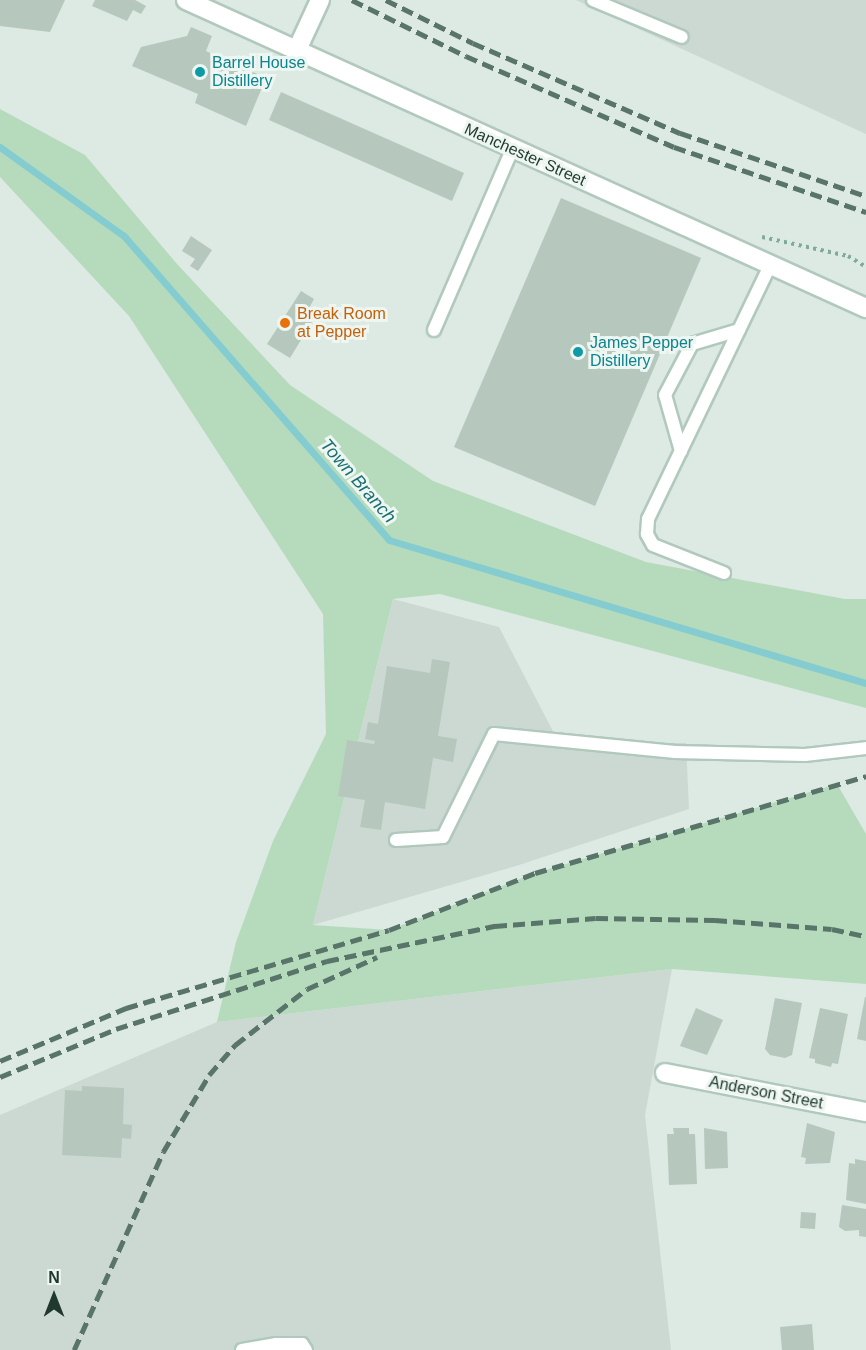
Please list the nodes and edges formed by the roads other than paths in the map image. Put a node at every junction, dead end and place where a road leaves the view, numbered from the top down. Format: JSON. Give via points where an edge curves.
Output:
{"nodes":[{"id":1,"x":186,"y":0,"type":"edge"},
{"id":2,"x":320,"y":0,"type":"edge"},
{"id":3,"x":593,"y":0,"type":"edge"},
{"id":4,"x":682,"y":38,"type":"dead end"},
{"id":5,"x":296,"y":52,"type":"junction"},
{"id":6,"x":512,"y":150,"type":"junction"},
{"id":7,"x":770,"y":265,"type":"junction"},
{"id":8,"x":866,"y":308,"type":"edge"},
{"id":9,"x":434,"y":330,"type":"dead end"},
{"id":10,"x":739,"y":330,"type":"junction"},
{"id":11,"x":681,"y":450,"type":"junction"},
{"id":12,"x":724,"y":573,"type":"dead end"},
{"id":13,"x":866,"y":748,"type":"edge"},
{"id":14,"x":396,"y":840,"type":"dead end"},
{"id":15,"x":665,"y":1073,"type":"dead end"},
{"id":16,"x":866,"y":1112,"type":"edge"},
{"id":17,"x":242,"y":1350,"type":"edge"},
{"id":18,"x":306,"y":1350,"type":"edge"}],
"edges":[{"from":1,"to":5,"type":"main road","name":"Manchester Street"},
{"from":2,"to":5,"type":"main road"},
{"from":3,"to":4,"type":"lane"},
{"from":5,"to":6,"type":"main road","name":"Manchester Street"},
{"from":6,"to":7,"type":"main road","name":"Manchester Street"},
{"from":6,"to":9,"type":"lane"},
{"from":7,"to":8,"type":"main road","name":"Manchester Street"},
{"from":7,"to":10,"type":"lane"},
{"from":10,"to":11,"type":"lane"},
{"from":10,"to":11,"type":"lane","via":[[692,344],[665,395]]},
{"from":11,"to":12,"type":"lane","via":[[648,519],[647,534],[653,545]]},
{"from":13,"to":14,"type":"lane","via":[[805,755],[675,752],[494,734],[443,837]]},
{"from":15,"to":16,"type":"main road","name":"Anderson Street"},
{"from":17,"to":18,"type":"lane","via":[[302,1344]]}]}
